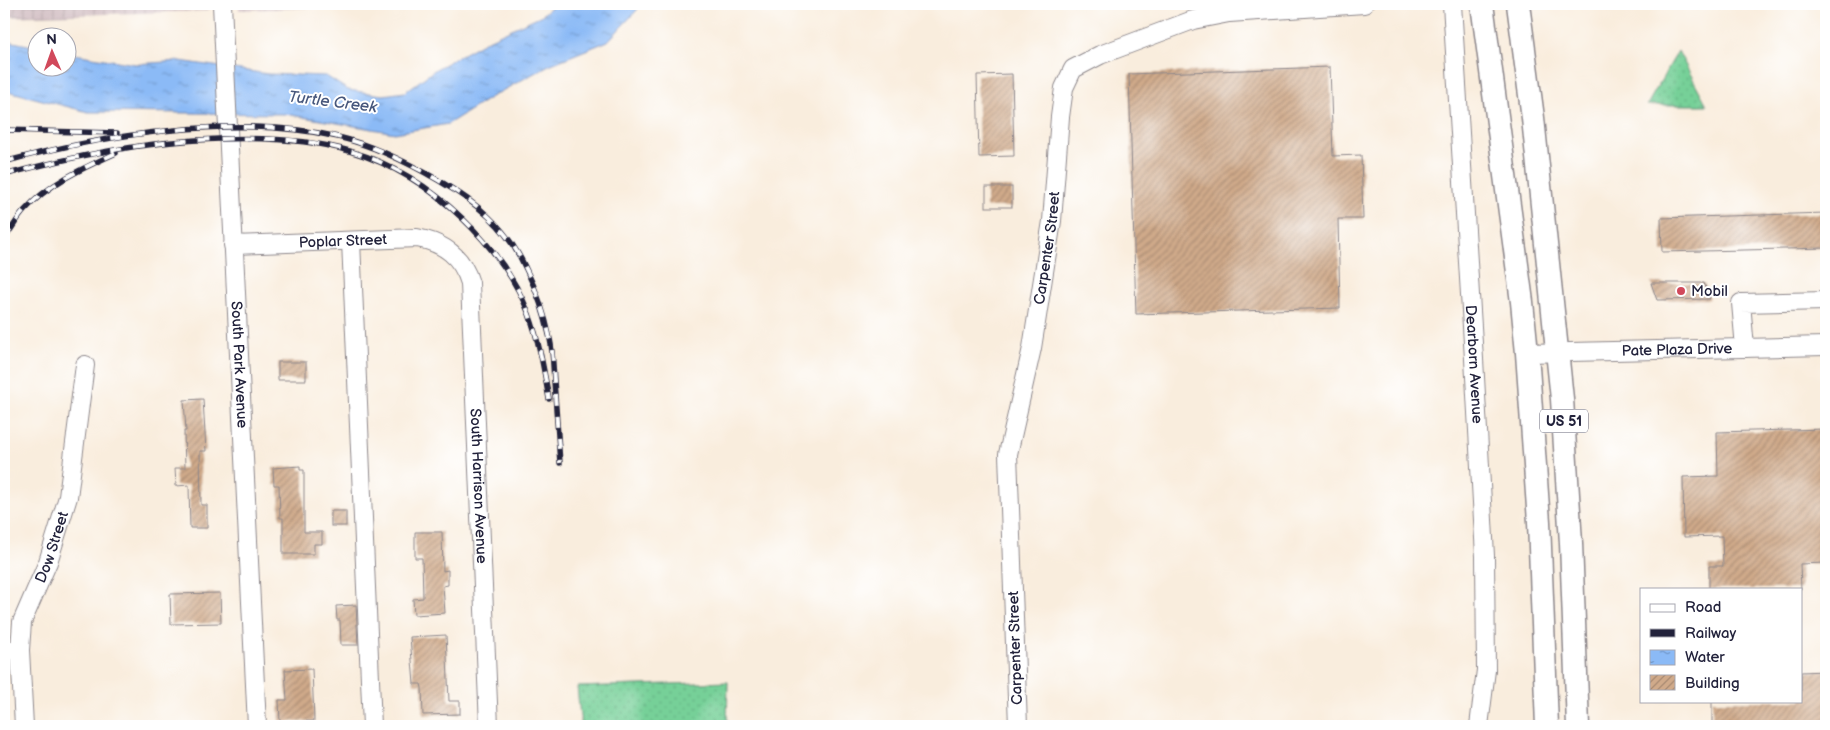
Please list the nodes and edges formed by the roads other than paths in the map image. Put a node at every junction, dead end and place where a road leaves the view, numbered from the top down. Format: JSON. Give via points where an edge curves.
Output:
{"nodes":[{"id":1,"x":222,"y":4,"type":"edge"},
{"id":2,"x":1364,"y":4,"type":"edge"},
{"id":3,"x":1452,"y":4,"type":"edge"},
{"id":4,"x":1482,"y":4,"type":"edge"},
{"id":5,"x":1518,"y":4,"type":"edge"},
{"id":6,"x":351,"y":241,"type":"junction"},
{"id":7,"x":233,"y":245,"type":"junction"},
{"id":8,"x":450,"y":252,"type":"joint"},
{"id":9,"x":1826,"y":300,"type":"edge"},
{"id":10,"x":1826,"y":346,"type":"edge"},
{"id":11,"x":1745,"y":348,"type":"junction"},
{"id":12,"x":1558,"y":352,"type":"junction"},
{"id":13,"x":1527,"y":353,"type":"junction"},
{"id":14,"x":85,"y":364,"type":"dead end"},
{"id":15,"x":12,"y":650,"type":"edge"},
{"id":16,"x":24,"y":726,"type":"edge"},
{"id":17,"x":256,"y":726,"type":"edge"},
{"id":18,"x":372,"y":726,"type":"edge"},
{"id":19,"x":489,"y":726,"type":"edge"},
{"id":20,"x":1018,"y":726,"type":"edge"},
{"id":21,"x":1479,"y":726,"type":"edge"},
{"id":22,"x":1548,"y":726,"type":"edge"},
{"id":23,"x":1578,"y":726,"type":"edge"}],
"edges":[{"from":1,"to":7,"type":"street","name":"South Park Avenue"},
{"from":2,"to":20,"type":"street","name":"Carpenter Street","via":[[1229,13],[1192,20],[1100,55],[1073,69],[1064,88],[1052,221],[1032,348],[1008,454]]},
{"from":3,"to":21,"type":"street","name":"Dearborn Avenue","via":[[1484,556],[1486,670]]},
{"from":4,"to":13,"type":"main road","number":"US 51"},
{"from":5,"to":12,"type":"main road","number":"US 51"},
{"from":6,"to":7,"type":"street","name":"Poplar Street"},
{"from":6,"to":8,"type":"street","name":"Poplar Street","via":[[417,238],[434,242]]},
{"from":6,"to":18,"type":"street"},
{"from":7,"to":17,"type":"street","name":"South Park Avenue"},
{"from":8,"to":19,"type":"street","name":"South Harrison Avenue","via":[[466,269],[470,283]]},
{"from":9,"to":11,"type":"street","via":[[1741,302]]},
{"from":10,"to":11,"type":"street","name":"Pate Plaza Drive"},
{"from":11,"to":12,"type":"street","name":"Pate Plaza Drive"},
{"from":12,"to":13,"type":"street","name":"Pate Plaza Drive"},
{"from":12,"to":23,"type":"main road","number":"US 51","via":[[1571,543]]},
{"from":13,"to":22,"type":"main road","number":"US 51"},
{"from":14,"to":15,"type":"street","name":"Dow Street","via":[[68,497],[48,562]]},
{"from":15,"to":16,"type":"street","name":"Dow Street"}]}
